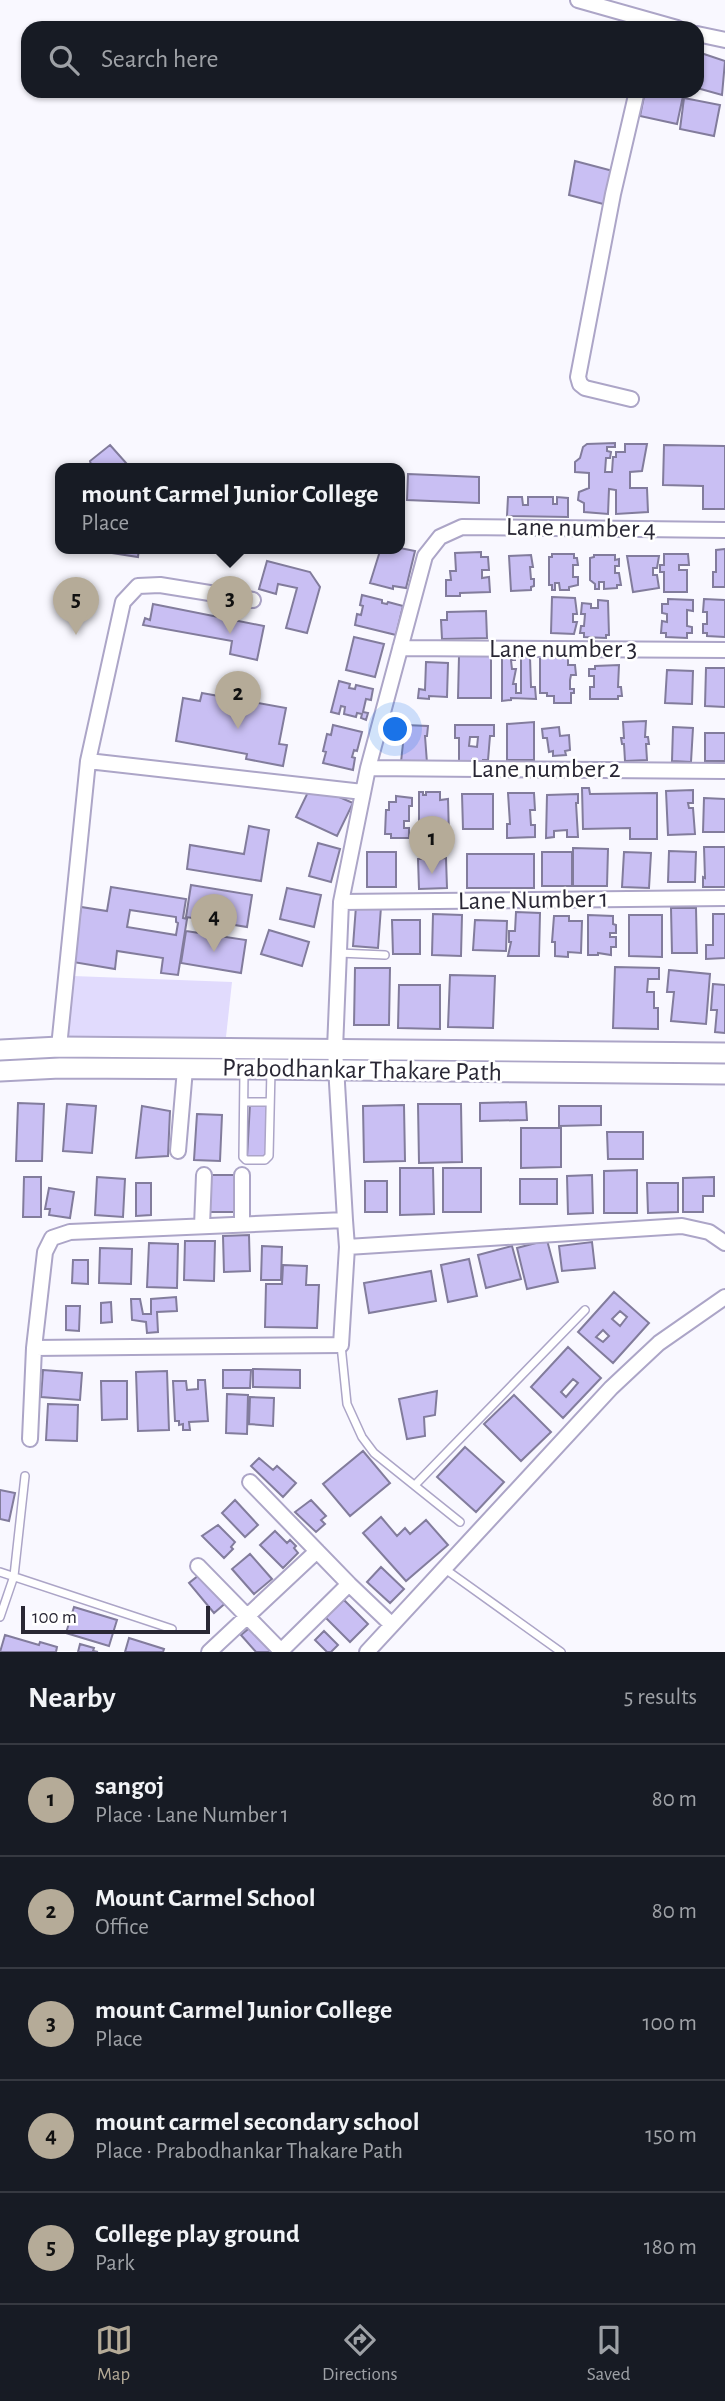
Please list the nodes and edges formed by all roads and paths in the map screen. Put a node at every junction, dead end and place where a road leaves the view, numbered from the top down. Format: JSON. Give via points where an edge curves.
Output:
{"nodes":[{"id":1,"x":578,"y":0,"type":"edge"},
{"id":2,"x":642,"y":21,"type":"edge"},
{"id":3,"x":704,"y":36,"type":"edge"},
{"id":4,"x":725,"y":40,"type":"edge"},
{"id":5,"x":635,"y":98,"type":"edge"},
{"id":6,"x":631,"y":399,"type":"dead end"},
{"id":7,"x":725,"y":530,"type":"edge"},
{"id":8,"x":253,"y":600,"type":"dead end"},
{"id":9,"x":400,"y":648,"type":"junction"},
{"id":10,"x":725,"y":650,"type":"edge"},
{"id":11,"x":88,"y":761,"type":"junction"},
{"id":12,"x":368,"y":768,"type":"junction"},
{"id":13,"x":725,"y":771,"type":"edge"},
{"id":14,"x":363,"y":792,"type":"junction"},
{"id":15,"x":725,"y":898,"type":"edge"},
{"id":16,"x":341,"y":902,"type":"junction"},
{"id":17,"x":339,"y":953,"type":"junction"},
{"id":18,"x":385,"y":955,"type":"dead end"},
{"id":19,"x":60,"y":1047,"type":"junction"},
{"id":20,"x":335,"y":1049,"type":"junction"},
{"id":21,"x":0,"y":1050,"type":"edge"},
{"id":22,"x":725,"y":1053,"type":"edge"},
{"id":23,"x":185,"y":1069,"type":"junction"},
{"id":24,"x":244,"y":1069,"type":"junction"},
{"id":25,"x":271,"y":1069,"type":"junction"},
{"id":26,"x":336,"y":1069,"type":"junction"},
{"id":27,"x":0,"y":1071,"type":"edge"},
{"id":28,"x":725,"y":1074,"type":"edge"},
{"id":29,"x":244,"y":1102,"type":"junction"},
{"id":30,"x":270,"y":1102,"type":"junction"},
{"id":31,"x":178,"y":1151,"type":"dead end"},
{"id":32,"x":204,"y":1175,"type":"dead end"},
{"id":33,"x":242,"y":1175,"type":"dead end"},
{"id":34,"x":242,"y":1220,"type":"junction"},
{"id":35,"x":345,"y":1220,"type":"junction"},
{"id":36,"x":202,"y":1221,"type":"junction"},
{"id":37,"x":725,"y":1243,"type":"edge"},
{"id":38,"x":347,"y":1247,"type":"junction"},
{"id":39,"x":725,"y":1297,"type":"edge"},
{"id":40,"x":585,"y":1310,"type":"dead end"},
{"id":41,"x":341,"y":1345,"type":"junction"},
{"id":42,"x":34,"y":1348,"type":"junction"},
{"id":43,"x":30,"y":1439,"type":"dead end"},
{"id":44,"x":25,"y":1476,"type":"dead end"},
{"id":45,"x":250,"y":1482,"type":"dead end"},
{"id":46,"x":415,"y":1485,"type":"junction"},
{"id":47,"x":460,"y":1522,"type":"dead end"},
{"id":48,"x":317,"y":1551,"type":"junction"},
{"id":49,"x":198,"y":1566,"type":"dead end"},
{"id":50,"x":444,"y":1569,"type":"junction"},
{"id":51,"x":0,"y":1572,"type":"edge"},
{"id":52,"x":14,"y":1576,"type":"junction"},
{"id":53,"x":349,"y":1584,"type":"junction"},
{"id":54,"x":247,"y":1616,"type":"junction"},
{"id":55,"x":0,"y":1617,"type":"edge"},
{"id":56,"x":392,"y":1625,"type":"junction"},
{"id":57,"x":172,"y":1629,"type":"dead end"},
{"id":58,"x":209,"y":1652,"type":"edge"},
{"id":59,"x":282,"y":1652,"type":"edge"},
{"id":60,"x":367,"y":1652,"type":"edge"},
{"id":61,"x":561,"y":1652,"type":"edge"}],
"edges":[{"from":1,"to":2,"type":"street"},
{"from":3,"to":4,"type":"street"},
{"from":5,"to":6,"type":"street","via":[[578,377],[585,388]]},
{"from":7,"to":9,"type":"street","name":"Lane number 4","via":[[461,527],[440,537],[425,556]]},
{"from":8,"to":11,"type":"street","via":[[160,585],[138,586],[123,602]]},
{"from":9,"to":10,"type":"street","name":"Lane number 3"},
{"from":9,"to":12,"type":"street"},
{"from":11,"to":14,"type":"street"},
{"from":11,"to":19,"type":"street"},
{"from":12,"to":13,"type":"street","name":"Lane number 2"},
{"from":12,"to":14,"type":"street"},
{"from":14,"to":16,"type":"street"},
{"from":15,"to":16,"type":"street","name":"Lane Number 1"},
{"from":16,"to":17,"type":"street"},
{"from":17,"to":18,"type":"lane"},
{"from":17,"to":20,"type":"street"},
{"from":19,"to":20,"type":"main road","name":"Prabodhankar Thakare Path"},
{"from":19,"to":21,"type":"main road","name":"Prabodhankar Thakare Path"},
{"from":20,"to":22,"type":"main road","name":"Prabodhankar Thakare Path"},
{"from":20,"to":26,"type":"street"},
{"from":23,"to":24,"type":"main road","name":"Prabodhankar Thakare Path"},
{"from":23,"to":27,"type":"main road","name":"Prabodhankar Thakare Path"},
{"from":23,"to":31,"type":"street"},
{"from":24,"to":25,"type":"main road","name":"Prabodhankar Thakare Path"},
{"from":24,"to":29,"type":"lane"},
{"from":25,"to":26,"type":"main road","name":"Prabodhankar Thakare Path"},
{"from":25,"to":30,"type":"lane"},
{"from":26,"to":28,"type":"main road","name":"Prabodhankar Thakare Path"},
{"from":26,"to":35,"type":"street"},
{"from":29,"to":30,"type":"lane"},
{"from":29,"to":30,"type":"lane","via":[[244,1159],[265,1160],[269,1156]]},
{"from":32,"to":36,"type":"street"},
{"from":33,"to":34,"type":"street"},
{"from":34,"to":35,"type":"street"},
{"from":34,"to":36,"type":"street"},
{"from":35,"to":38,"type":"street"},
{"from":36,"to":42,"type":"street","via":[[70,1232],[52,1238],[45,1252]]},
{"from":37,"to":38,"type":"street","via":[[709,1232],[682,1226]]},
{"from":38,"to":41,"type":"street"},
{"from":39,"to":50,"type":"street","via":[[659,1343],[611,1388]]},
{"from":40,"to":46,"type":"lane"},
{"from":41,"to":42,"type":"street"},
{"from":41,"to":46,"type":"lane","via":[[347,1404],[362,1437],[374,1453]]},
{"from":42,"to":43,"type":"street"},
{"from":44,"to":52,"type":"lane"},
{"from":45,"to":48,"type":"street"},
{"from":46,"to":47,"type":"lane"},
{"from":48,"to":53,"type":"street"},
{"from":48,"to":54,"type":"street"},
{"from":49,"to":54,"type":"street"},
{"from":50,"to":56,"type":"street"},
{"from":50,"to":61,"type":"lane"},
{"from":51,"to":52,"type":"lane"},
{"from":52,"to":55,"type":"lane"},
{"from":52,"to":57,"type":"lane"},
{"from":53,"to":56,"type":"street"},
{"from":53,"to":59,"type":"street"},
{"from":54,"to":58,"type":"street"},
{"from":54,"to":59,"type":"street"},
{"from":56,"to":60,"type":"street"}]}
